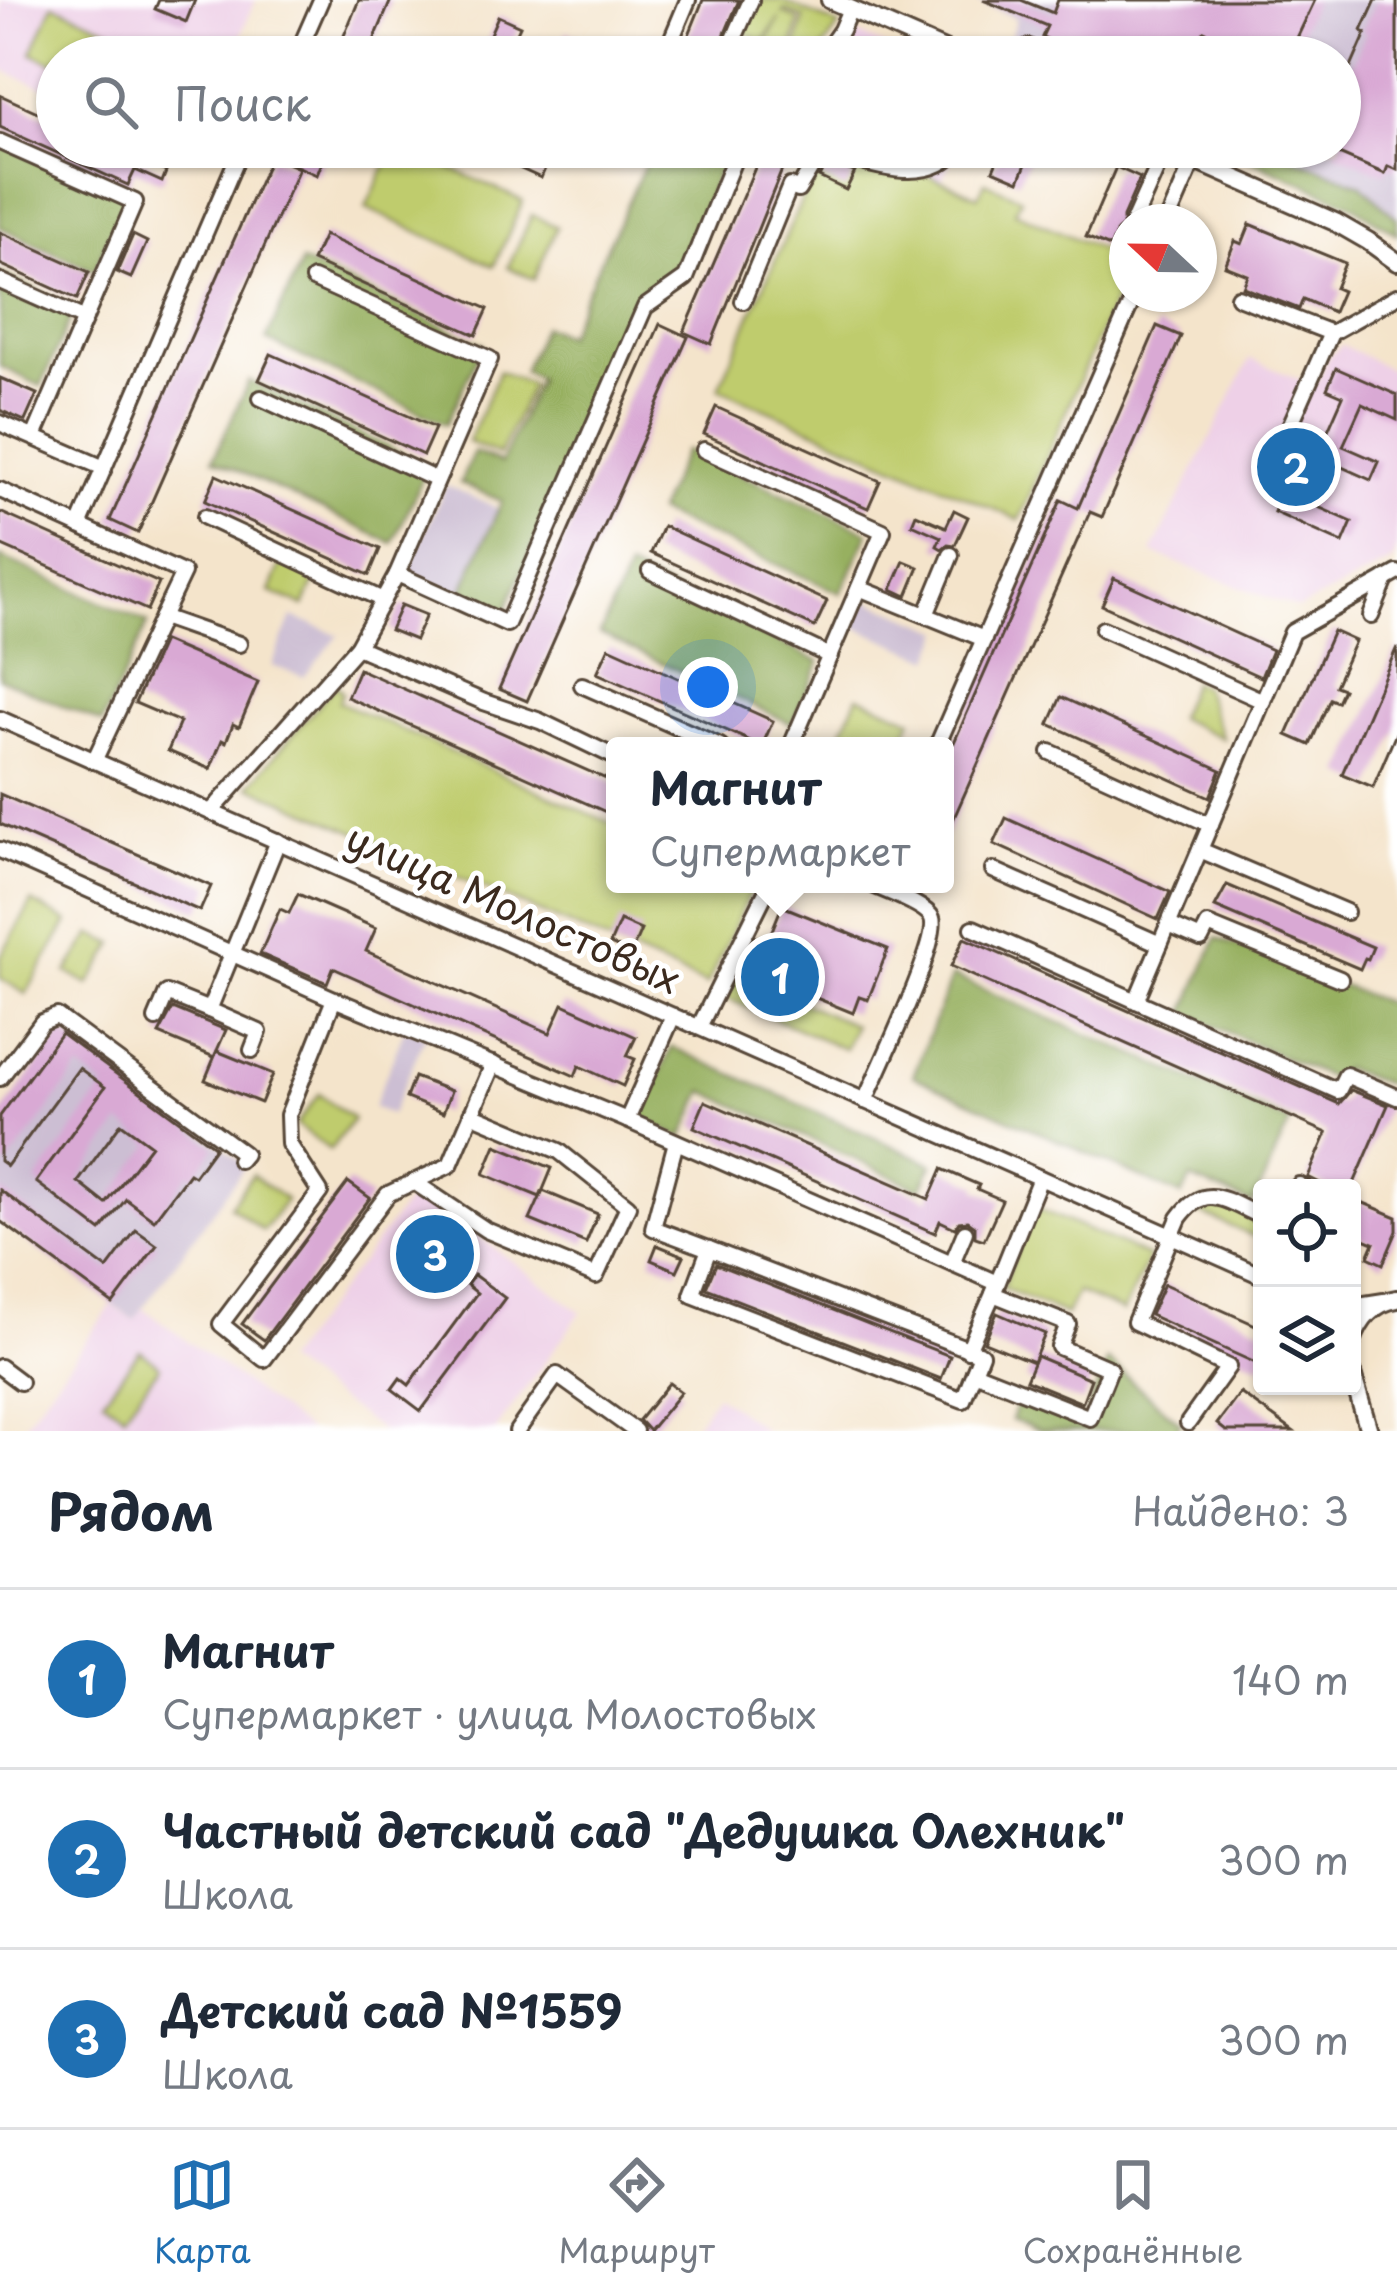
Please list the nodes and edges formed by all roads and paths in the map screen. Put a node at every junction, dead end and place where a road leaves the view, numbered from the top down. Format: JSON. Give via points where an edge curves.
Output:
{"nodes":[{"id":1,"x":321,"y":0,"type":"edge"},
{"id":2,"x":688,"y":0,"type":"edge"},
{"id":3,"x":751,"y":0,"type":"edge"},
{"id":4,"x":840,"y":3,"type":"edge"},
{"id":5,"x":305,"y":36,"type":"edge"},
{"id":6,"x":673,"y":36,"type":"edge"},
{"id":7,"x":735,"y":36,"type":"edge"},
{"id":8,"x":837,"y":36,"type":"edge"},
{"id":9,"x":913,"y":36,"type":"edge"},
{"id":10,"x":0,"y":142,"type":"edge"},
{"id":11,"x":36,"y":158,"type":"edge"},
{"id":12,"x":58,"y":168,"type":"edge"},
{"id":13,"x":233,"y":168,"type":"edge"},
{"id":14,"x":731,"y":168,"type":"edge"},
{"id":15,"x":811,"y":168,"type":"edge"},
{"id":16,"x":895,"y":168,"type":"edge"},
{"id":17,"x":935,"y":168,"type":"edge"},
{"id":18,"x":1156,"y":168,"type":"edge"},
{"id":19,"x":1191,"y":168,"type":"edge"},
{"id":20,"x":1212,"y":168,"type":"edge"},
{"id":21,"x":1141,"y":204,"type":"edge"},
{"id":22,"x":1175,"y":204,"type":"edge"},
{"id":23,"x":1397,"y":262,"type":"edge"},
{"id":24,"x":313,"y":279,"type":"dead end"},
{"id":25,"x":0,"y":281,"type":"edge"},
{"id":26,"x":1397,"y":296,"type":"edge"},
{"id":27,"x":1238,"y":298,"type":"dead end"},
{"id":28,"x":743,"y":302,"type":"dead end"},
{"id":29,"x":1127,"y":312,"type":"edge"},
{"id":30,"x":85,"y":319,"type":"junction"},
{"id":31,"x":1330,"y":333,"type":"junction"},
{"id":32,"x":261,"y":398,"type":"dead end"},
{"id":33,"x":0,"y":423,"type":"edge"},
{"id":34,"x":34,"y":437,"type":"junction"},
{"id":35,"x":704,"y":450,"type":"dead end"},
{"id":36,"x":104,"y":468,"type":"junction"},
{"id":37,"x":437,"y":480,"type":"junction"},
{"id":38,"x":1266,"y":480,"type":"dead end"},
{"id":39,"x":0,"y":490,"type":"edge"},
{"id":40,"x":205,"y":517,"type":"dead end"},
{"id":41,"x":79,"y":526,"type":"junction"},
{"id":42,"x":951,"y":555,"type":"dead end"},
{"id":43,"x":650,"y":571,"type":"dead end"},
{"id":44,"x":397,"y":574,"type":"junction"},
{"id":45,"x":1392,"y":576,"type":"edge"},
{"id":46,"x":859,"y":588,"type":"junction"},
{"id":47,"x":382,"y":600,"type":"junction"},
{"id":48,"x":926,"y":615,"type":"junction"},
{"id":49,"x":162,"y":616,"type":"junction"},
{"id":50,"x":1371,"y":616,"type":"dead end"},
{"id":51,"x":1103,"y":629,"type":"dead end"},
{"id":52,"x":984,"y":639,"type":"junction"},
{"id":53,"x":239,"y":644,"type":"dead end"},
{"id":54,"x":357,"y":647,"type":"junction"},
{"id":55,"x":830,"y":656,"type":"junction"},
{"id":56,"x":582,"y":685,"type":"dead end"},
{"id":57,"x":1263,"y":701,"type":"junction"},
{"id":58,"x":0,"y":719,"type":"edge"},
{"id":59,"x":700,"y":737,"type":"edge"},
{"id":60,"x":795,"y":737,"type":"edge"},
{"id":61,"x":941,"y":737,"type":"edge"},
{"id":62,"x":1050,"y":752,"type":"dead end"},
{"id":63,"x":606,"y":753,"type":"edge"},
{"id":64,"x":94,"y":760,"type":"junction"},
{"id":65,"x":211,"y":812,"type":"junction"},
{"id":66,"x":1211,"y":825,"type":"junction"},
{"id":67,"x":278,"y":841,"type":"junction"},
{"id":68,"x":0,"y":850,"type":"edge"},
{"id":69,"x":1200,"y":850,"type":"junction"},
{"id":70,"x":994,"y":870,"type":"dead end"},
{"id":71,"x":766,"y":893,"type":"edge"},
{"id":72,"x":889,"y":893,"type":"edge"},
{"id":73,"x":1346,"y":911,"type":"dead end"},
{"id":74,"x":1168,"y":925,"type":"junction"},
{"id":75,"x":973,"y":928,"type":"dead end"},
{"id":76,"x":1160,"y":944,"type":"junction"},
{"id":77,"x":232,"y":954,"type":"junction"},
{"id":78,"x":1340,"y":979,"type":"dead end"},
{"id":79,"x":334,"y":999,"type":"junction"},
{"id":80,"x":1136,"y":1001,"type":"junction"},
{"id":81,"x":209,"y":1010,"type":"junction"},
{"id":82,"x":673,"y":1016,"type":"junction"},
{"id":83,"x":156,"y":1018,"type":"dead end"},
{"id":84,"x":699,"y":1027,"type":"junction"},
{"id":85,"x":252,"y":1050,"type":"dead end"},
{"id":86,"x":493,"y":1064,"type":"junction"},
{"id":87,"x":0,"y":1078,"type":"edge"},
{"id":88,"x":1397,"y":1096,"type":"edge"},
{"id":89,"x":865,"y":1101,"type":"junction"},
{"id":90,"x":471,"y":1114,"type":"junction"},
{"id":91,"x":627,"y":1120,"type":"junction"},
{"id":92,"x":676,"y":1142,"type":"junction"},
{"id":93,"x":239,"y":1160,"type":"dead end"},
{"id":94,"x":1040,"y":1178,"type":"junction"},
{"id":95,"x":414,"y":1182,"type":"junction"},
{"id":96,"x":1253,"y":1213,"type":"edge"},
{"id":97,"x":965,"y":1232,"type":"dead end"},
{"id":98,"x":1175,"y":1237,"type":"junction"},
{"id":99,"x":709,"y":1249,"type":"junction"},
{"id":100,"x":952,"y":1264,"type":"junction"},
{"id":101,"x":1253,"y":1272,"type":"edge"},
{"id":102,"x":995,"y":1289,"type":"junction"},
{"id":103,"x":1393,"y":1299,"type":"edge"},
{"id":104,"x":1361,"y":1304,"type":"edge"},
{"id":105,"x":1361,"y":1322,"type":"edge"},
{"id":106,"x":968,"y":1350,"type":"junction"},
{"id":107,"x":0,"y":1367,"type":"edge"},
{"id":108,"x":974,"y":1372,"type":"junction"},
{"id":109,"x":20,"y":1382,"type":"dead end"},
{"id":110,"x":1358,"y":1395,"type":"edge"},
{"id":111,"x":1188,"y":1424,"type":"dead end"},
{"id":112,"x":517,"y":1431,"type":"edge"},
{"id":113,"x":635,"y":1431,"type":"edge"},
{"id":114,"x":1369,"y":1431,"type":"edge"}],
"edges":[{"from":1,"to":5,"type":"street"},
{"from":2,"to":6,"type":"street"},
{"from":3,"to":7,"type":"street"},
{"from":4,"to":8,"type":"street"},
{"from":4,"to":9,"type":"main road"},
{"from":10,"to":11,"type":"street"},
{"from":12,"to":30,"type":"street","via":[[135,202]]},
{"from":13,"to":36,"type":"street"},
{"from":14,"to":44,"type":"street","via":[[686,278],[645,307],[507,624]]},
{"from":15,"to":28,"type":"street","via":[[798,190],[790,186]]},
{"from":16,"to":17,"type":"street"},
{"from":18,"to":21,"type":"street"},
{"from":19,"to":22,"type":"street"},
{"from":20,"to":23,"type":"main road","via":[[1335,222]]},
{"from":24,"to":37,"type":"street","via":[[490,359]]},
{"from":25,"to":30,"type":"street"},
{"from":26,"to":31,"type":"street"},
{"from":27,"to":31,"type":"street"},
{"from":29,"to":52,"type":"street"},
{"from":30,"to":34,"type":"street"},
{"from":31,"to":38,"type":"street"},
{"from":32,"to":37,"type":"street"},
{"from":33,"to":34,"type":"street"},
{"from":34,"to":36,"type":"street"},
{"from":35,"to":46,"type":"street","via":[[883,531]]},
{"from":36,"to":41,"type":"street"},
{"from":37,"to":44,"type":"street"},
{"from":39,"to":41,"type":"street"},
{"from":40,"to":47,"type":"street"},
{"from":41,"to":49,"type":"street","via":[[183,573]]},
{"from":42,"to":48,"type":"street"},
{"from":43,"to":55,"type":"street"},
{"from":44,"to":47,"type":"street"},
{"from":45,"to":50,"type":"street"},
{"from":45,"to":57,"type":"street","via":[[1292,632]]},
{"from":46,"to":48,"type":"street"},
{"from":46,"to":55,"type":"street"},
{"from":47,"to":54,"type":"street"},
{"from":48,"to":52,"type":"street"},
{"from":49,"to":53,"type":"street"},
{"from":49,"to":64,"type":"street"},
{"from":51,"to":57,"type":"street"},
{"from":52,"to":61,"type":"street"},
{"from":54,"to":63,"type":"street"},
{"from":54,"to":65,"type":"street"},
{"from":55,"to":60,"type":"street"},
{"from":56,"to":59,"type":"street"},
{"from":57,"to":66,"type":"street"},
{"from":58,"to":64,"type":"street","name":"улица Молостовых"},
{"from":62,"to":66,"type":"street"},
{"from":64,"to":65,"type":"street","name":"улица Молостовых"},
{"from":65,"to":67,"type":"street","name":"улица Молостовых"},
{"from":66,"to":69,"type":"street"},
{"from":67,"to":77,"type":"street"},
{"from":67,"to":82,"type":"street","name":"улица Молостовых"},
{"from":68,"to":77,"type":"street"},
{"from":69,"to":73,"type":"street"},
{"from":69,"to":74,"type":"street"},
{"from":70,"to":76,"type":"street"},
{"from":71,"to":84,"type":"street"},
{"from":72,"to":89,"type":"street","via":[[926,911],[932,927],[927,957]]},
{"from":74,"to":76,"type":"street"},
{"from":74,"to":78,"type":"street","via":[[1201,939],[1208,925]]},
{"from":75,"to":80,"type":"street"},
{"from":76,"to":80,"type":"street"},
{"from":77,"to":79,"type":"street"},
{"from":77,"to":81,"type":"street"},
{"from":79,"to":86,"type":"street"},
{"from":79,"to":95,"type":"street","via":[[288,1115],[289,1144],[320,1192],[220,1324],[264,1359],[388,1194]]},
{"from":80,"to":88,"type":"street","via":[[1339,1091],[1346,1075]]},
{"from":81,"to":83,"type":"street","via":[[166,993]]},
{"from":81,"to":85,"type":"street","via":[[259,1032]]},
{"from":82,"to":84,"type":"street","name":"улица Молостовых"},
{"from":82,"to":91,"type":"street"},
{"from":84,"to":89,"type":"street","name":"улица Молостовых"},
{"from":86,"to":90,"type":"street"},
{"from":86,"to":91,"type":"street"},
{"from":87,"to":93,"type":"street","via":[[42,1022],[57,1016],[244,1154]]},
{"from":89,"to":94,"type":"street","name":"улица Молостовых"},
{"from":90,"to":95,"type":"street","via":[[450,1165]]},
{"from":90,"to":95,"type":"street","via":[[559,1151],[628,1206],[596,1276],[486,1230]]},
{"from":91,"to":92,"type":"street"},
{"from":92,"to":99,"type":"street","via":[[653,1228]]},
{"from":92,"to":100,"type":"street"},
{"from":94,"to":98,"type":"street","name":"улица Молостовых"},
{"from":94,"to":102,"type":"street"},
{"from":96,"to":98,"type":"street","via":[[1197,1197]]},
{"from":97,"to":100,"type":"street"},
{"from":98,"to":101,"type":"street","name":"улица Молостовых"},
{"from":98,"to":111,"type":"street","via":[[1136,1322],[1228,1367]]},
{"from":99,"to":106,"type":"street"},
{"from":99,"to":108,"type":"street","via":[[692,1295],[963,1400]]},
{"from":100,"to":102,"type":"street"},
{"from":102,"to":106,"type":"street"},
{"from":102,"to":108,"type":"street","via":[[1068,1324],[1059,1347],[1110,1369],[1090,1418]]},
{"from":103,"to":104,"type":"street"},
{"from":103,"to":105,"type":"main road"},
{"from":106,"to":108,"type":"street","via":[[981,1354]]},
{"from":107,"to":109,"type":"street"},
{"from":110,"to":114,"type":"main road"},
{"from":112,"to":113,"type":"street","via":[[557,1376]]}]}
